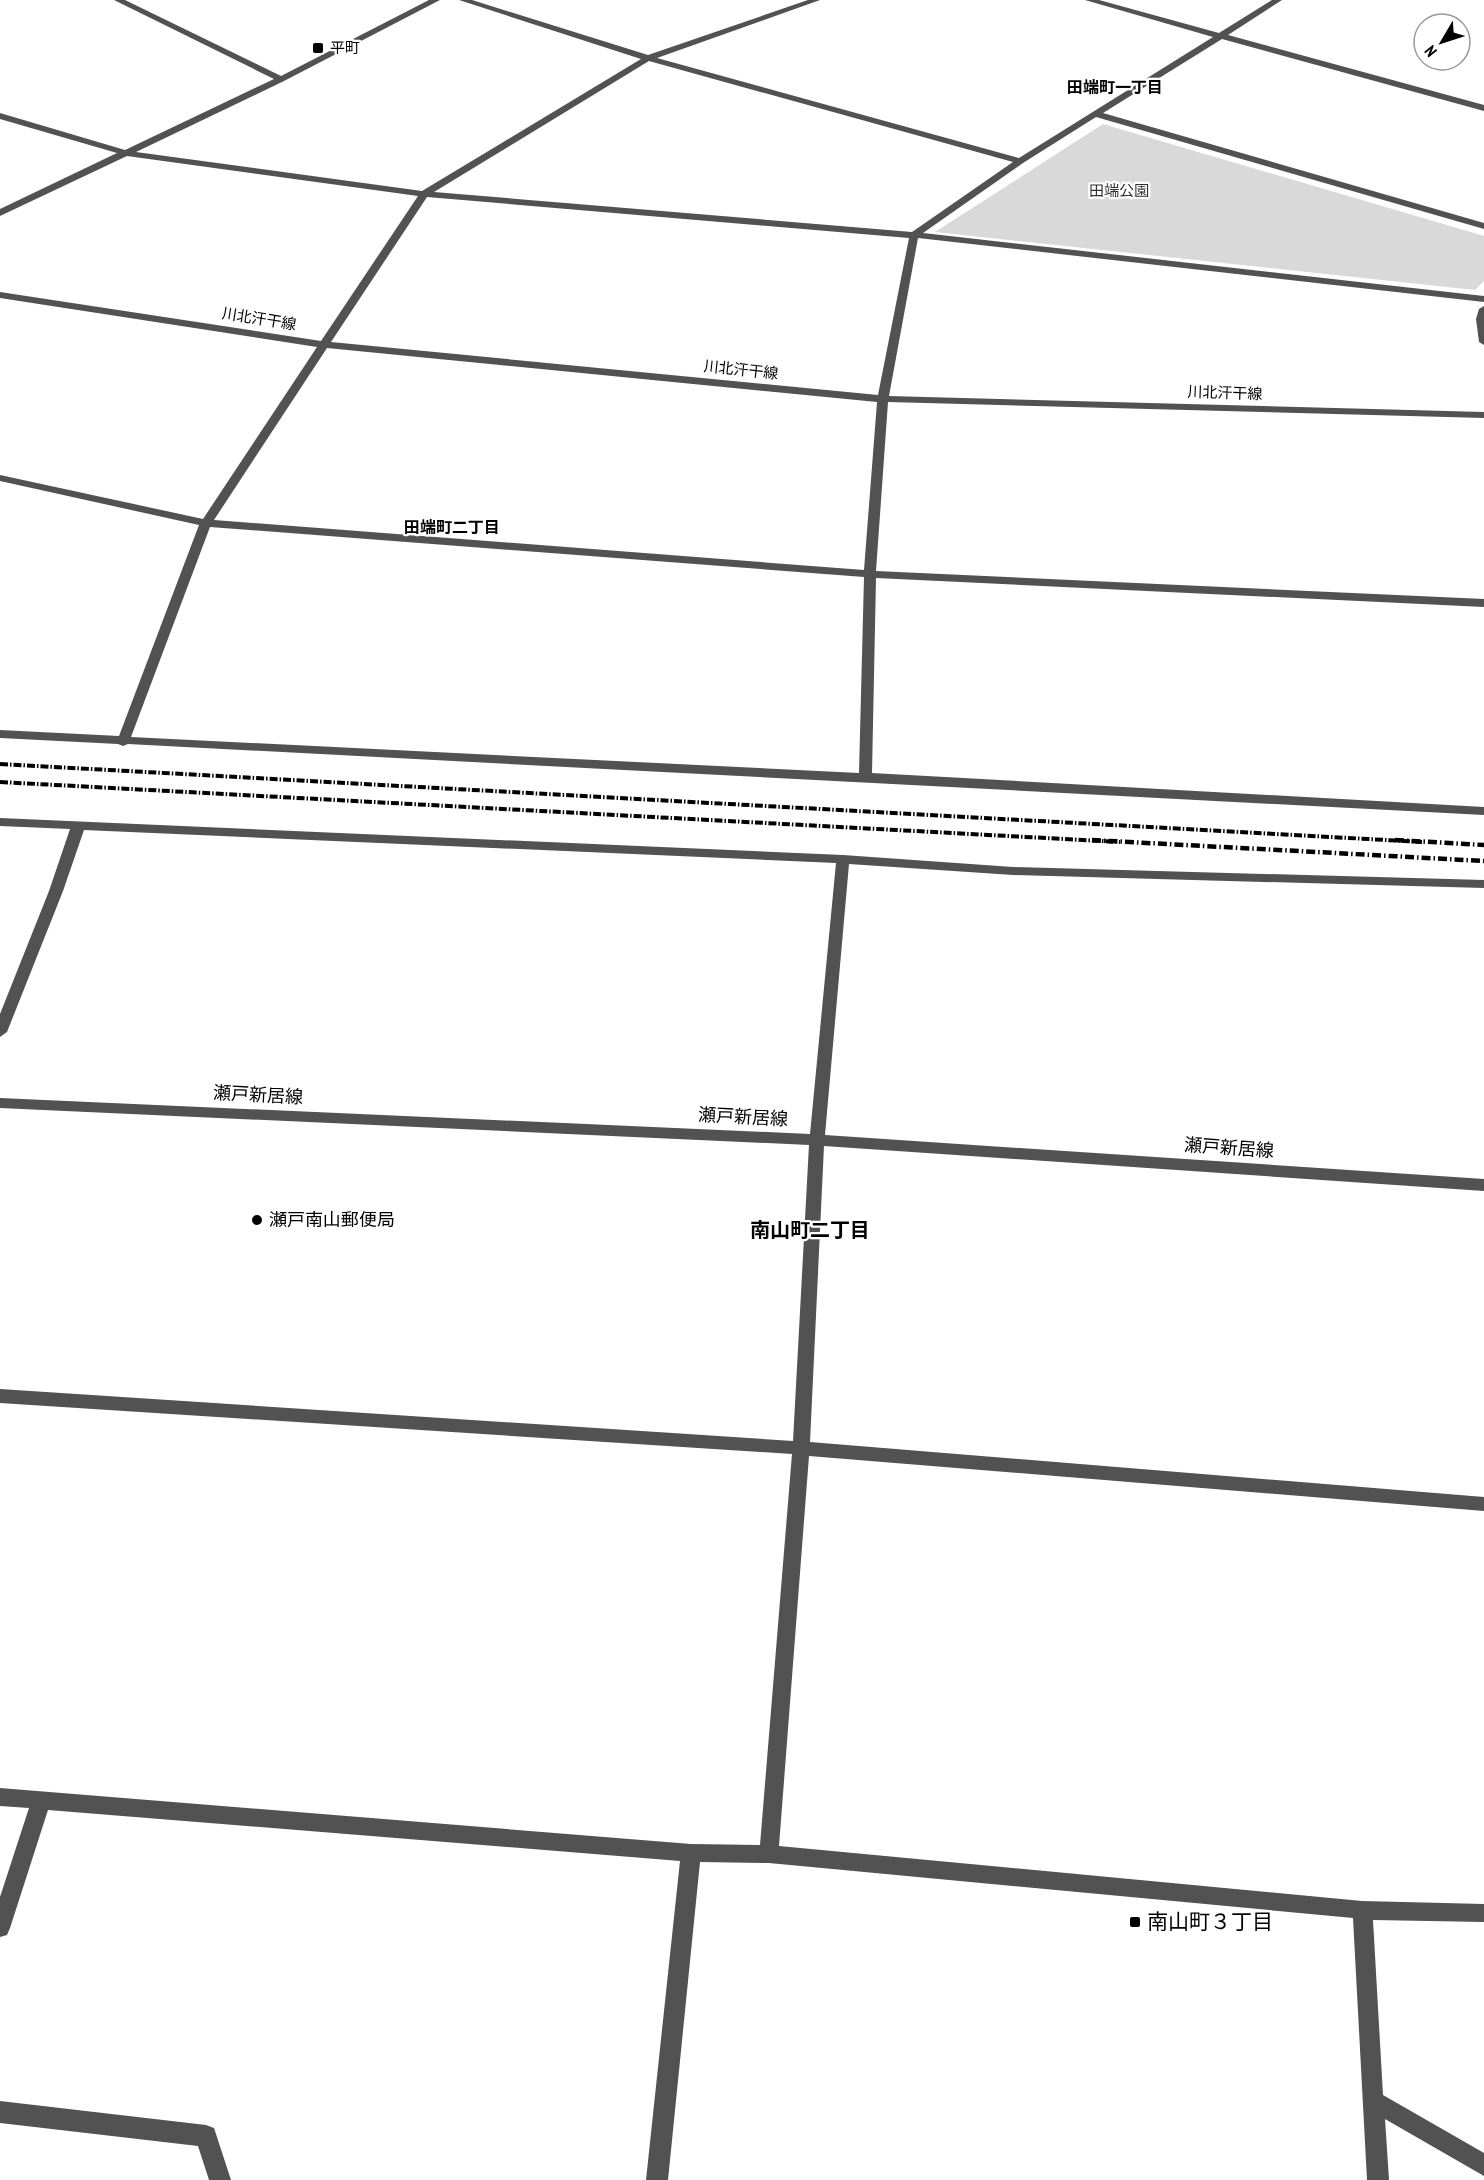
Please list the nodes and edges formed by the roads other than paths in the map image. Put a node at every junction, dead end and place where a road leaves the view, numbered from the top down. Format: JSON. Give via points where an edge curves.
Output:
{"nodes":[{"id":1,"x":118,"y":0,"type":"edge"},
{"id":2,"x":436,"y":0,"type":"edge"},
{"id":3,"x":463,"y":0,"type":"edge"},
{"id":4,"x":816,"y":0,"type":"edge"},
{"id":5,"x":1089,"y":0,"type":"edge"},
{"id":6,"x":1278,"y":0,"type":"edge"},
{"id":7,"x":1224,"y":36,"type":"junction"},
{"id":8,"x":648,"y":58,"type":"junction"},
{"id":9,"x":281,"y":79,"type":"junction"},
{"id":10,"x":1484,"y":108,"type":"edge"},
{"id":11,"x":1095,"y":114,"type":"junction"},
{"id":12,"x":0,"y":116,"type":"edge"},
{"id":13,"x":126,"y":153,"type":"junction"},
{"id":14,"x":1020,"y":161,"type":"junction"},
{"id":15,"x":424,"y":194,"type":"junction"},
{"id":16,"x":0,"y":213,"type":"edge"},
{"id":17,"x":1484,"y":226,"type":"edge"},
{"id":18,"x":914,"y":235,"type":"junction"},
{"id":19,"x":0,"y":295,"type":"edge"},
{"id":20,"x":1484,"y":299,"type":"edge"},
{"id":21,"x":1484,"y":309,"type":"edge"},
{"id":22,"x":1484,"y":342,"type":"edge"},
{"id":23,"x":324,"y":345,"type":"junction"},
{"id":24,"x":883,"y":399,"type":"junction"},
{"id":25,"x":1484,"y":415,"type":"edge"},
{"id":26,"x":0,"y":478,"type":"edge"},
{"id":27,"x":206,"y":524,"type":"junction"},
{"id":28,"x":870,"y":574,"type":"junction"},
{"id":29,"x":1484,"y":603,"type":"edge"},
{"id":30,"x":0,"y":734,"type":"edge"},
{"id":31,"x":123,"y":742,"type":"junction"},
{"id":32,"x":865,"y":777,"type":"junction"},
{"id":33,"x":1484,"y":811,"type":"edge"},
{"id":34,"x":0,"y":822,"type":"edge"},
{"id":35,"x":78,"y":827,"type":"junction"},
{"id":36,"x":843,"y":859,"type":"junction"},
{"id":37,"x":1484,"y":884,"type":"edge"},
{"id":38,"x":0,"y":1032,"type":"edge"},
{"id":39,"x":0,"y":1103,"type":"edge"},
{"id":40,"x":817,"y":1140,"type":"junction"},
{"id":41,"x":1484,"y":1185,"type":"edge"},
{"id":42,"x":0,"y":1396,"type":"edge"},
{"id":43,"x":801,"y":1448,"type":"junction"},
{"id":44,"x":1484,"y":1504,"type":"edge"},
{"id":45,"x":0,"y":1797,"type":"edge"},
{"id":46,"x":41,"y":1800,"type":"junction"},
{"id":47,"x":691,"y":1853,"type":"junction"},
{"id":48,"x":769,"y":1854,"type":"junction"},
{"id":49,"x":1362,"y":1910,"type":"junction"},
{"id":50,"x":1484,"y":1914,"type":"edge"},
{"id":51,"x":0,"y":1928,"type":"edge"},
{"id":52,"x":1374,"y":2101,"type":"junction"},
{"id":53,"x":0,"y":2112,"type":"edge"},
{"id":54,"x":1484,"y":2165,"type":"edge"},
{"id":55,"x":220,"y":2180,"type":"edge"},
{"id":56,"x":657,"y":2180,"type":"edge"},
{"id":57,"x":1378,"y":2180,"type":"edge"}],
"edges":[{"from":1,"to":9,"type":"street"},
{"from":2,"to":9,"type":"street"},
{"from":3,"to":8,"type":"street"},
{"from":4,"to":8,"type":"street"},
{"from":5,"to":7,"type":"street"},
{"from":6,"to":7,"type":"street"},
{"from":7,"to":10,"type":"street"},
{"from":7,"to":11,"type":"street"},
{"from":8,"to":14,"type":"street"},
{"from":8,"to":15,"type":"street"},
{"from":9,"to":13,"type":"street"},
{"from":11,"to":14,"type":"street"},
{"from":11,"to":17,"type":"street"},
{"from":12,"to":13,"type":"street"},
{"from":13,"to":15,"type":"street"},
{"from":13,"to":16,"type":"street"},
{"from":14,"to":18,"type":"street"},
{"from":15,"to":18,"type":"street"},
{"from":15,"to":23,"type":"street"},
{"from":18,"to":20,"type":"street"},
{"from":18,"to":24,"type":"street"},
{"from":19,"to":23,"type":"street","name":"川北汗干線"},
{"from":21,"to":22,"type":"street"},
{"from":23,"to":24,"type":"street","name":"川北汗干線"},
{"from":23,"to":27,"type":"street"},
{"from":24,"to":25,"type":"street","name":"川北汗干線"},
{"from":24,"to":28,"type":"street"},
{"from":26,"to":27,"type":"street"},
{"from":27,"to":28,"type":"street"},
{"from":27,"to":31,"type":"street"},
{"from":28,"to":29,"type":"street"},
{"from":28,"to":32,"type":"street"},
{"from":30,"to":31,"type":"street"},
{"from":31,"to":32,"type":"street"},
{"from":32,"to":33,"type":"street"},
{"from":34,"to":35,"type":"street"},
{"from":35,"to":36,"type":"street"},
{"from":35,"to":38,"type":"street"},
{"from":36,"to":37,"type":"street","via":[[1013,871]]},
{"from":36,"to":40,"type":"street"},
{"from":39,"to":40,"type":"street","name":"瀬戸新居線"},
{"from":40,"to":41,"type":"street","name":"瀬戸新居線"},
{"from":40,"to":43,"type":"street"},
{"from":42,"to":43,"type":"street"},
{"from":43,"to":44,"type":"street"},
{"from":43,"to":48,"type":"street"},
{"from":45,"to":46,"type":"street"},
{"from":46,"to":47,"type":"street"},
{"from":46,"to":51,"type":"street"},
{"from":47,"to":48,"type":"street"},
{"from":47,"to":56,"type":"street"},
{"from":48,"to":49,"type":"street"},
{"from":49,"to":50,"type":"street"},
{"from":49,"to":52,"type":"street"},
{"from":52,"to":54,"type":"street"},
{"from":52,"to":57,"type":"street"},
{"from":53,"to":55,"type":"street","via":[[206,2136]]}]}
